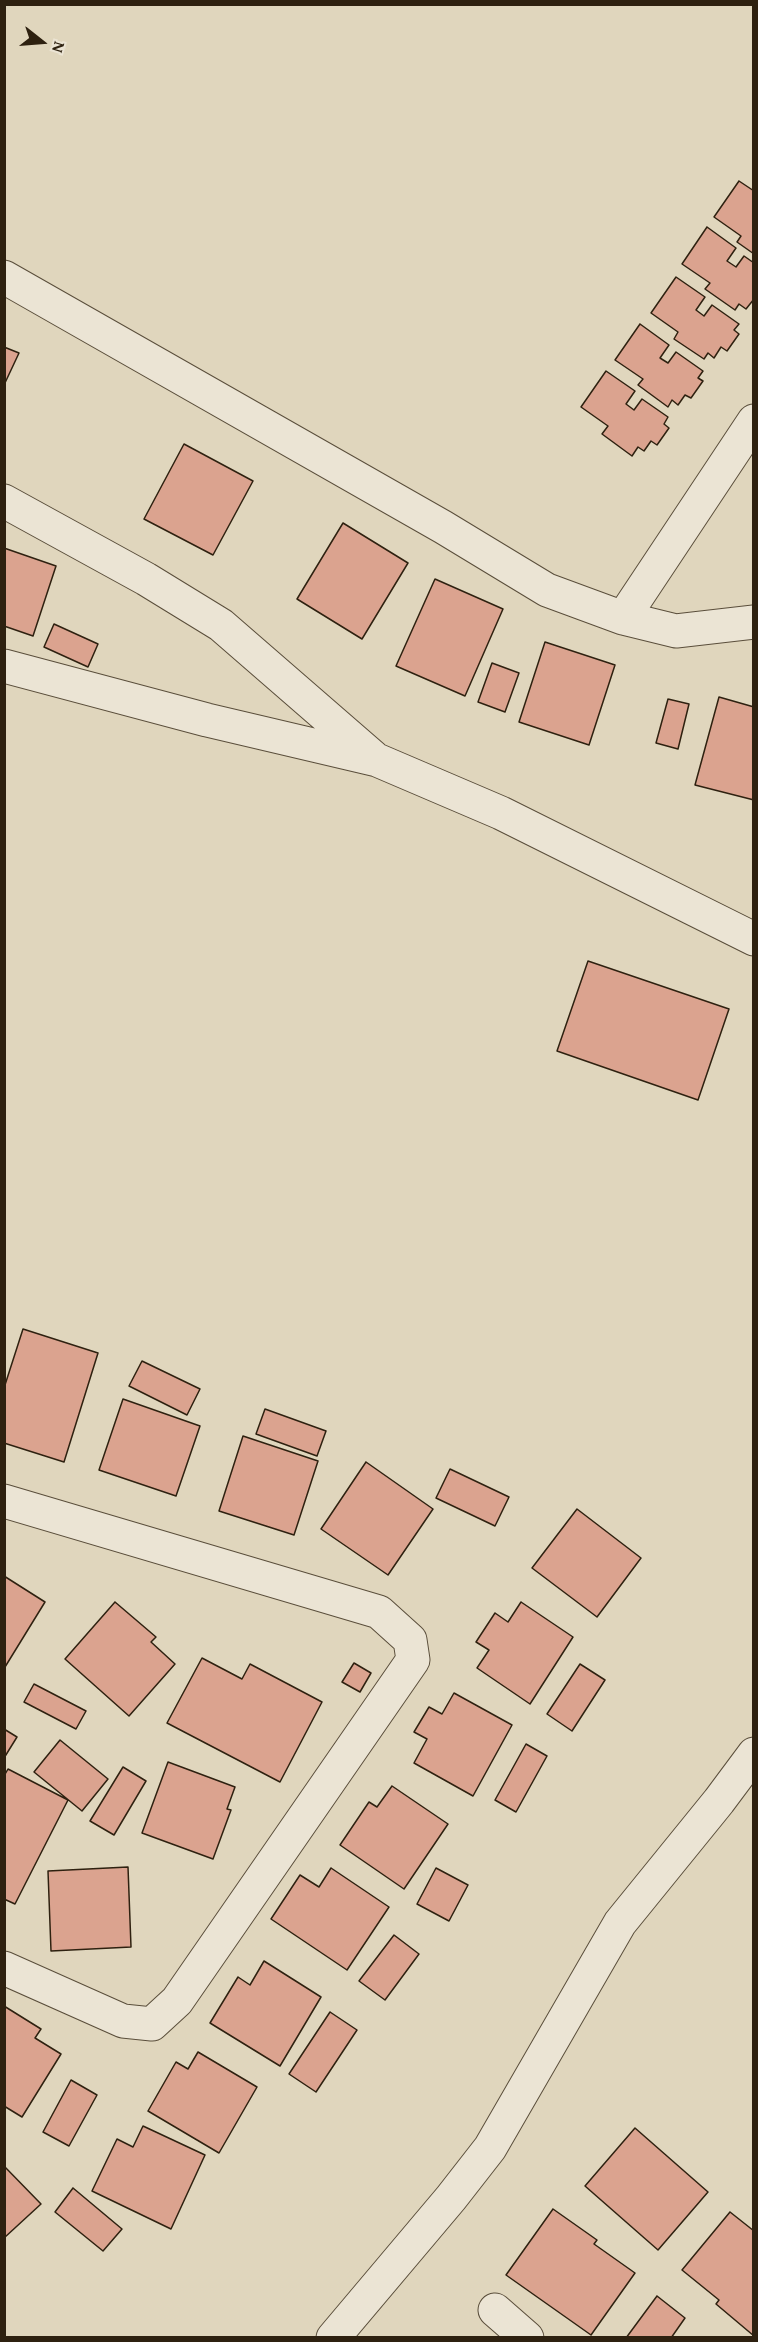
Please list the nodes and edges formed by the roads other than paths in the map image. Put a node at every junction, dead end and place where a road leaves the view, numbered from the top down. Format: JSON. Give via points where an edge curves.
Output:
{"nodes":[{"id":1,"x":4,"y":277,"type":"edge"},
{"id":2,"x":753,"y":421,"type":"edge"},
{"id":3,"x":4,"y":501,"type":"edge"},
{"id":4,"x":623,"y":618,"type":"junction"},
{"id":5,"x":753,"y":622,"type":"edge"},
{"id":6,"x":4,"y":666,"type":"edge"},
{"id":7,"x":377,"y":760,"type":"junction"},
{"id":8,"x":753,"y":939,"type":"edge"},
{"id":9,"x":4,"y":1502,"type":"edge"},
{"id":10,"x":753,"y":1754,"type":"edge"},
{"id":11,"x":4,"y":1968,"type":"edge"},
{"id":12,"x":495,"y":2310,"type":"dead end"},
{"id":13,"x":333,"y":2337,"type":"edge"},
{"id":14,"x":527,"y":2337,"type":"edge"}],
"edges":[{"from":1,"to":4,"type":"street","via":[[547,590]]},
{"from":2,"to":4,"type":"street"},
{"from":3,"to":7,"type":"street","via":[[146,579],[220,625]]},
{"from":4,"to":5,"type":"street","via":[[676,631]]},
{"from":6,"to":7,"type":"street"},
{"from":7,"to":8,"type":"street","via":[[501,813]]},
{"from":9,"to":11,"type":"street","via":[[379,1612],[410,1640],[413,1660],[177,2001],[152,2024],[123,2021]]},
{"from":10,"to":13,"type":"street","via":[[620,1923],[490,2148]]},
{"from":12,"to":14,"type":"street"}]}
